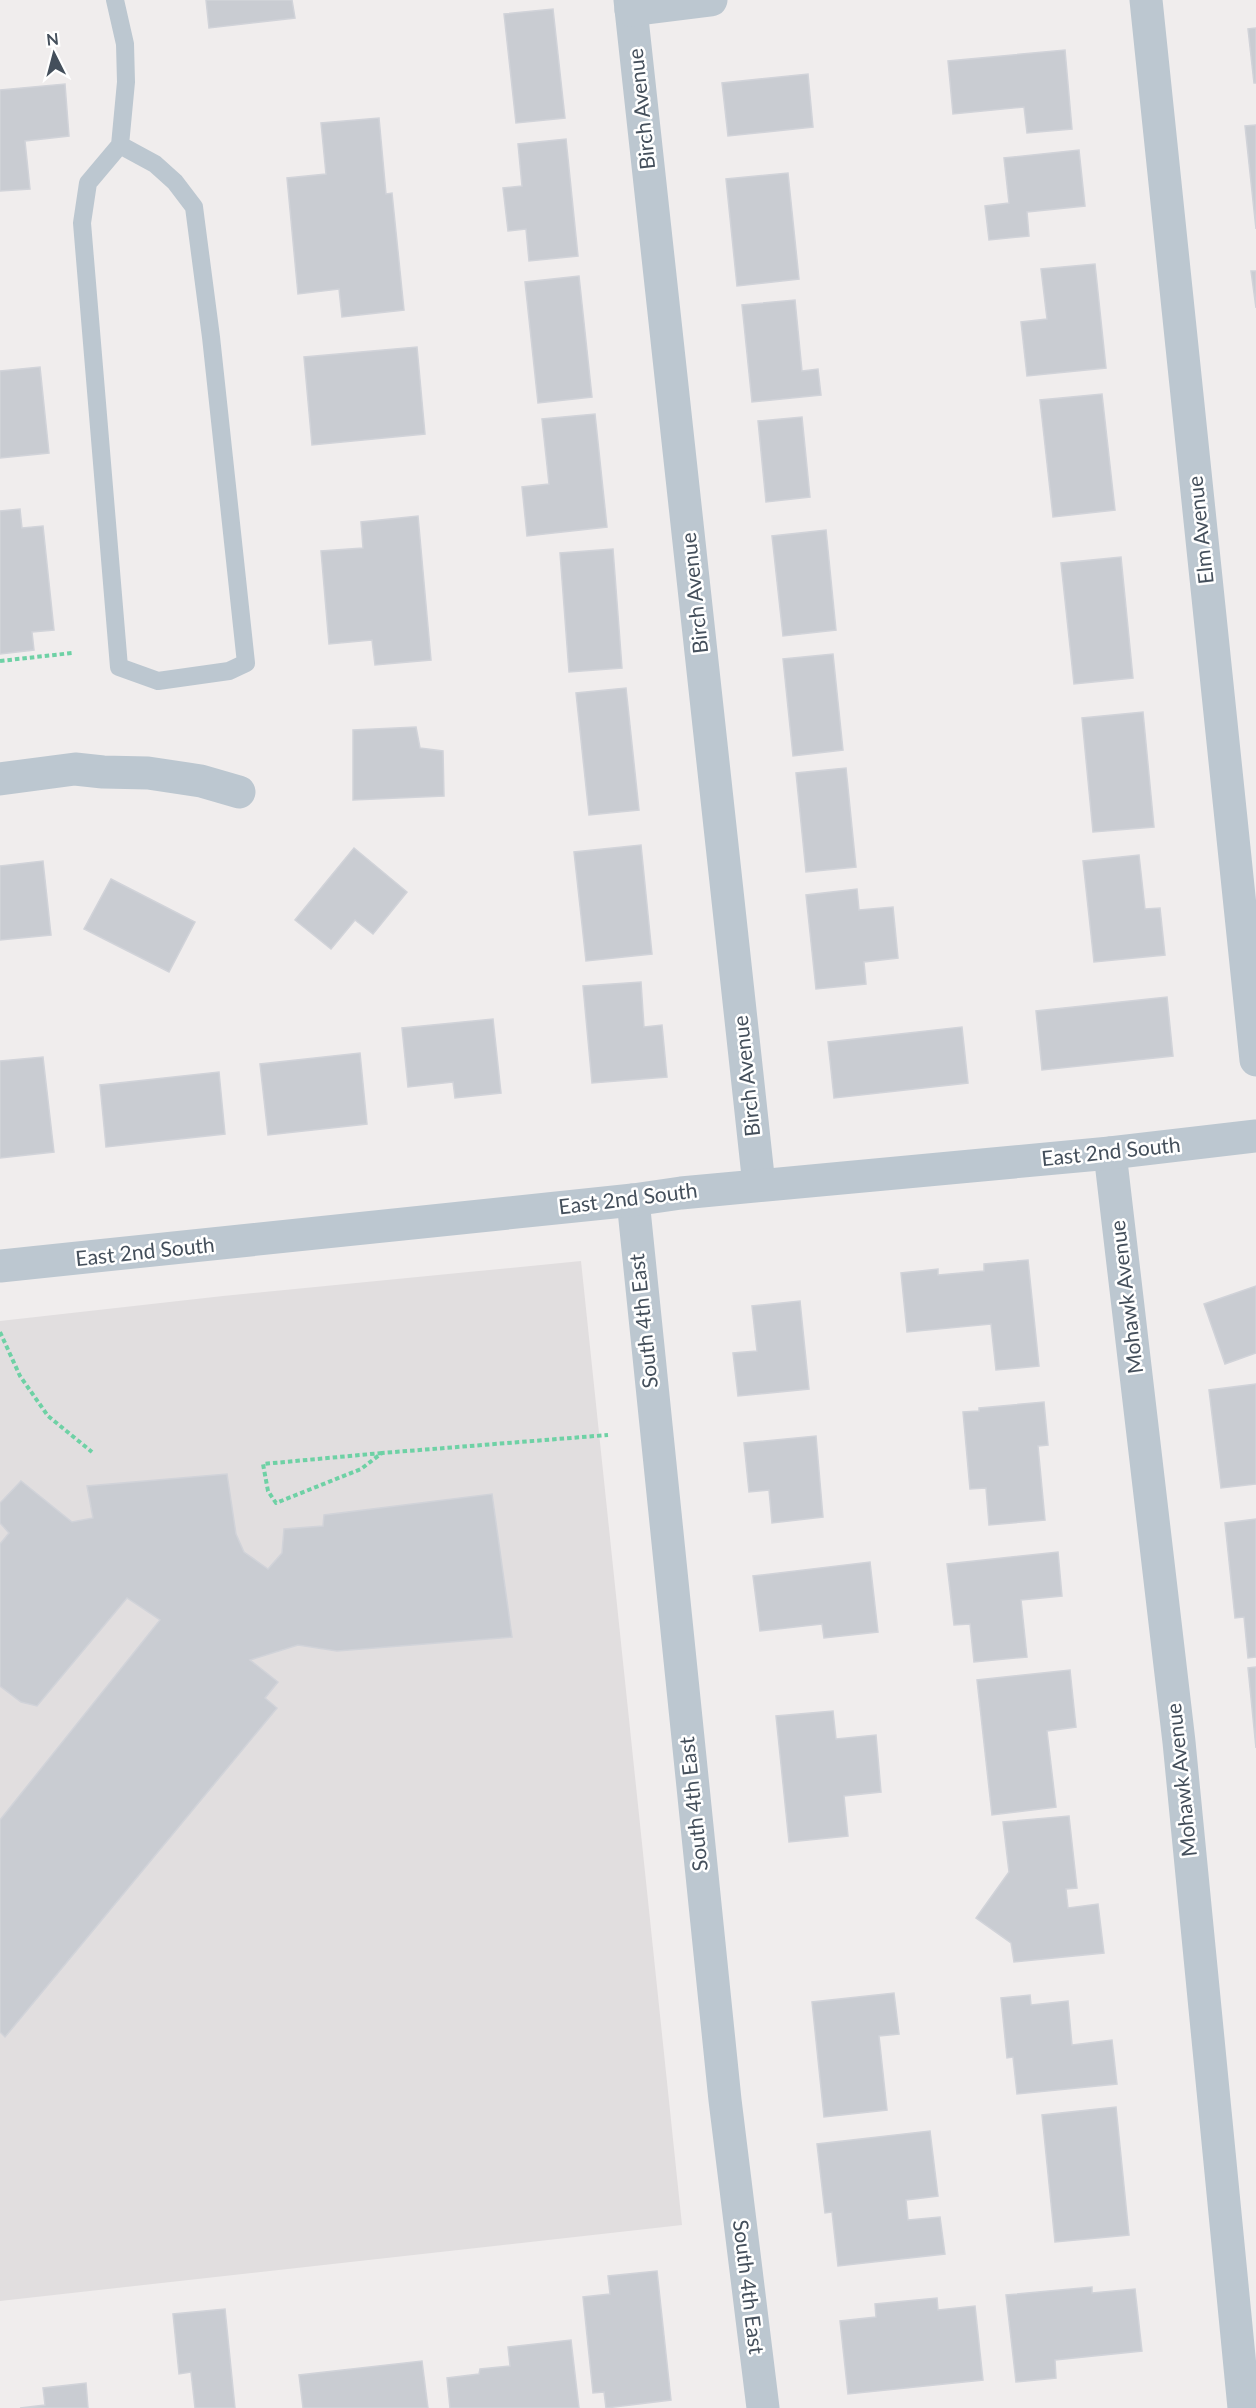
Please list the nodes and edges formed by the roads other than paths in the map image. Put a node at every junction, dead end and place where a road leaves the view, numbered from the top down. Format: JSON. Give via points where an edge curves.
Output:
{"nodes":[{"id":1,"x":115,"y":0,"type":"edge"},
{"id":2,"x":711,"y":0,"type":"edge"},
{"id":3,"x":1146,"y":0,"type":"edge"},
{"id":4,"x":631,"y":5,"type":"edge"},
{"id":5,"x":120,"y":145,"type":"junction"},
{"id":6,"x":0,"y":779,"type":"edge"},
{"id":7,"x":239,"y":792,"type":"dead end"},
{"id":8,"x":1256,"y":1060,"type":"edge"},
{"id":9,"x":1256,"y":1136,"type":"edge"},
{"id":10,"x":1110,"y":1153,"type":"junction"},
{"id":11,"x":759,"y":1185,"type":"junction"},
{"id":12,"x":633,"y":1200,"type":"junction"},
{"id":13,"x":0,"y":1266,"type":"edge"},
{"id":14,"x":763,"y":2408,"type":"edge"},
{"id":15,"x":1244,"y":2408,"type":"edge"}],
"edges":[{"from":1,"to":5,"type":"lane","via":[[125,44]]},
{"from":2,"to":4,"type":"street"},
{"from":3,"to":8,"type":"street","name":"Elm Avenue"},
{"from":4,"to":11,"type":"street","name":"Birch Avenue"},
{"from":5,"to":5,"type":"lane","via":[[155,164],[194,207],[246,663],[229,671],[158,681],[119,667],[82,223],[88,183]]},
{"from":6,"to":7,"type":"street","via":[[75,769],[148,773],[201,781]]},
{"from":9,"to":10,"type":"street","name":"East 2nd South"},
{"from":10,"to":11,"type":"street","name":"East 2nd South"},
{"from":10,"to":15,"type":"street","name":"Mohawk Avenue","via":[[1179,1742]]},
{"from":11,"to":12,"type":"street","name":"East 2nd South"},
{"from":12,"to":13,"type":"street","name":"East 2nd South"},
{"from":12,"to":14,"type":"street","name":"South 4th East","via":[[724,2100]]}]}
